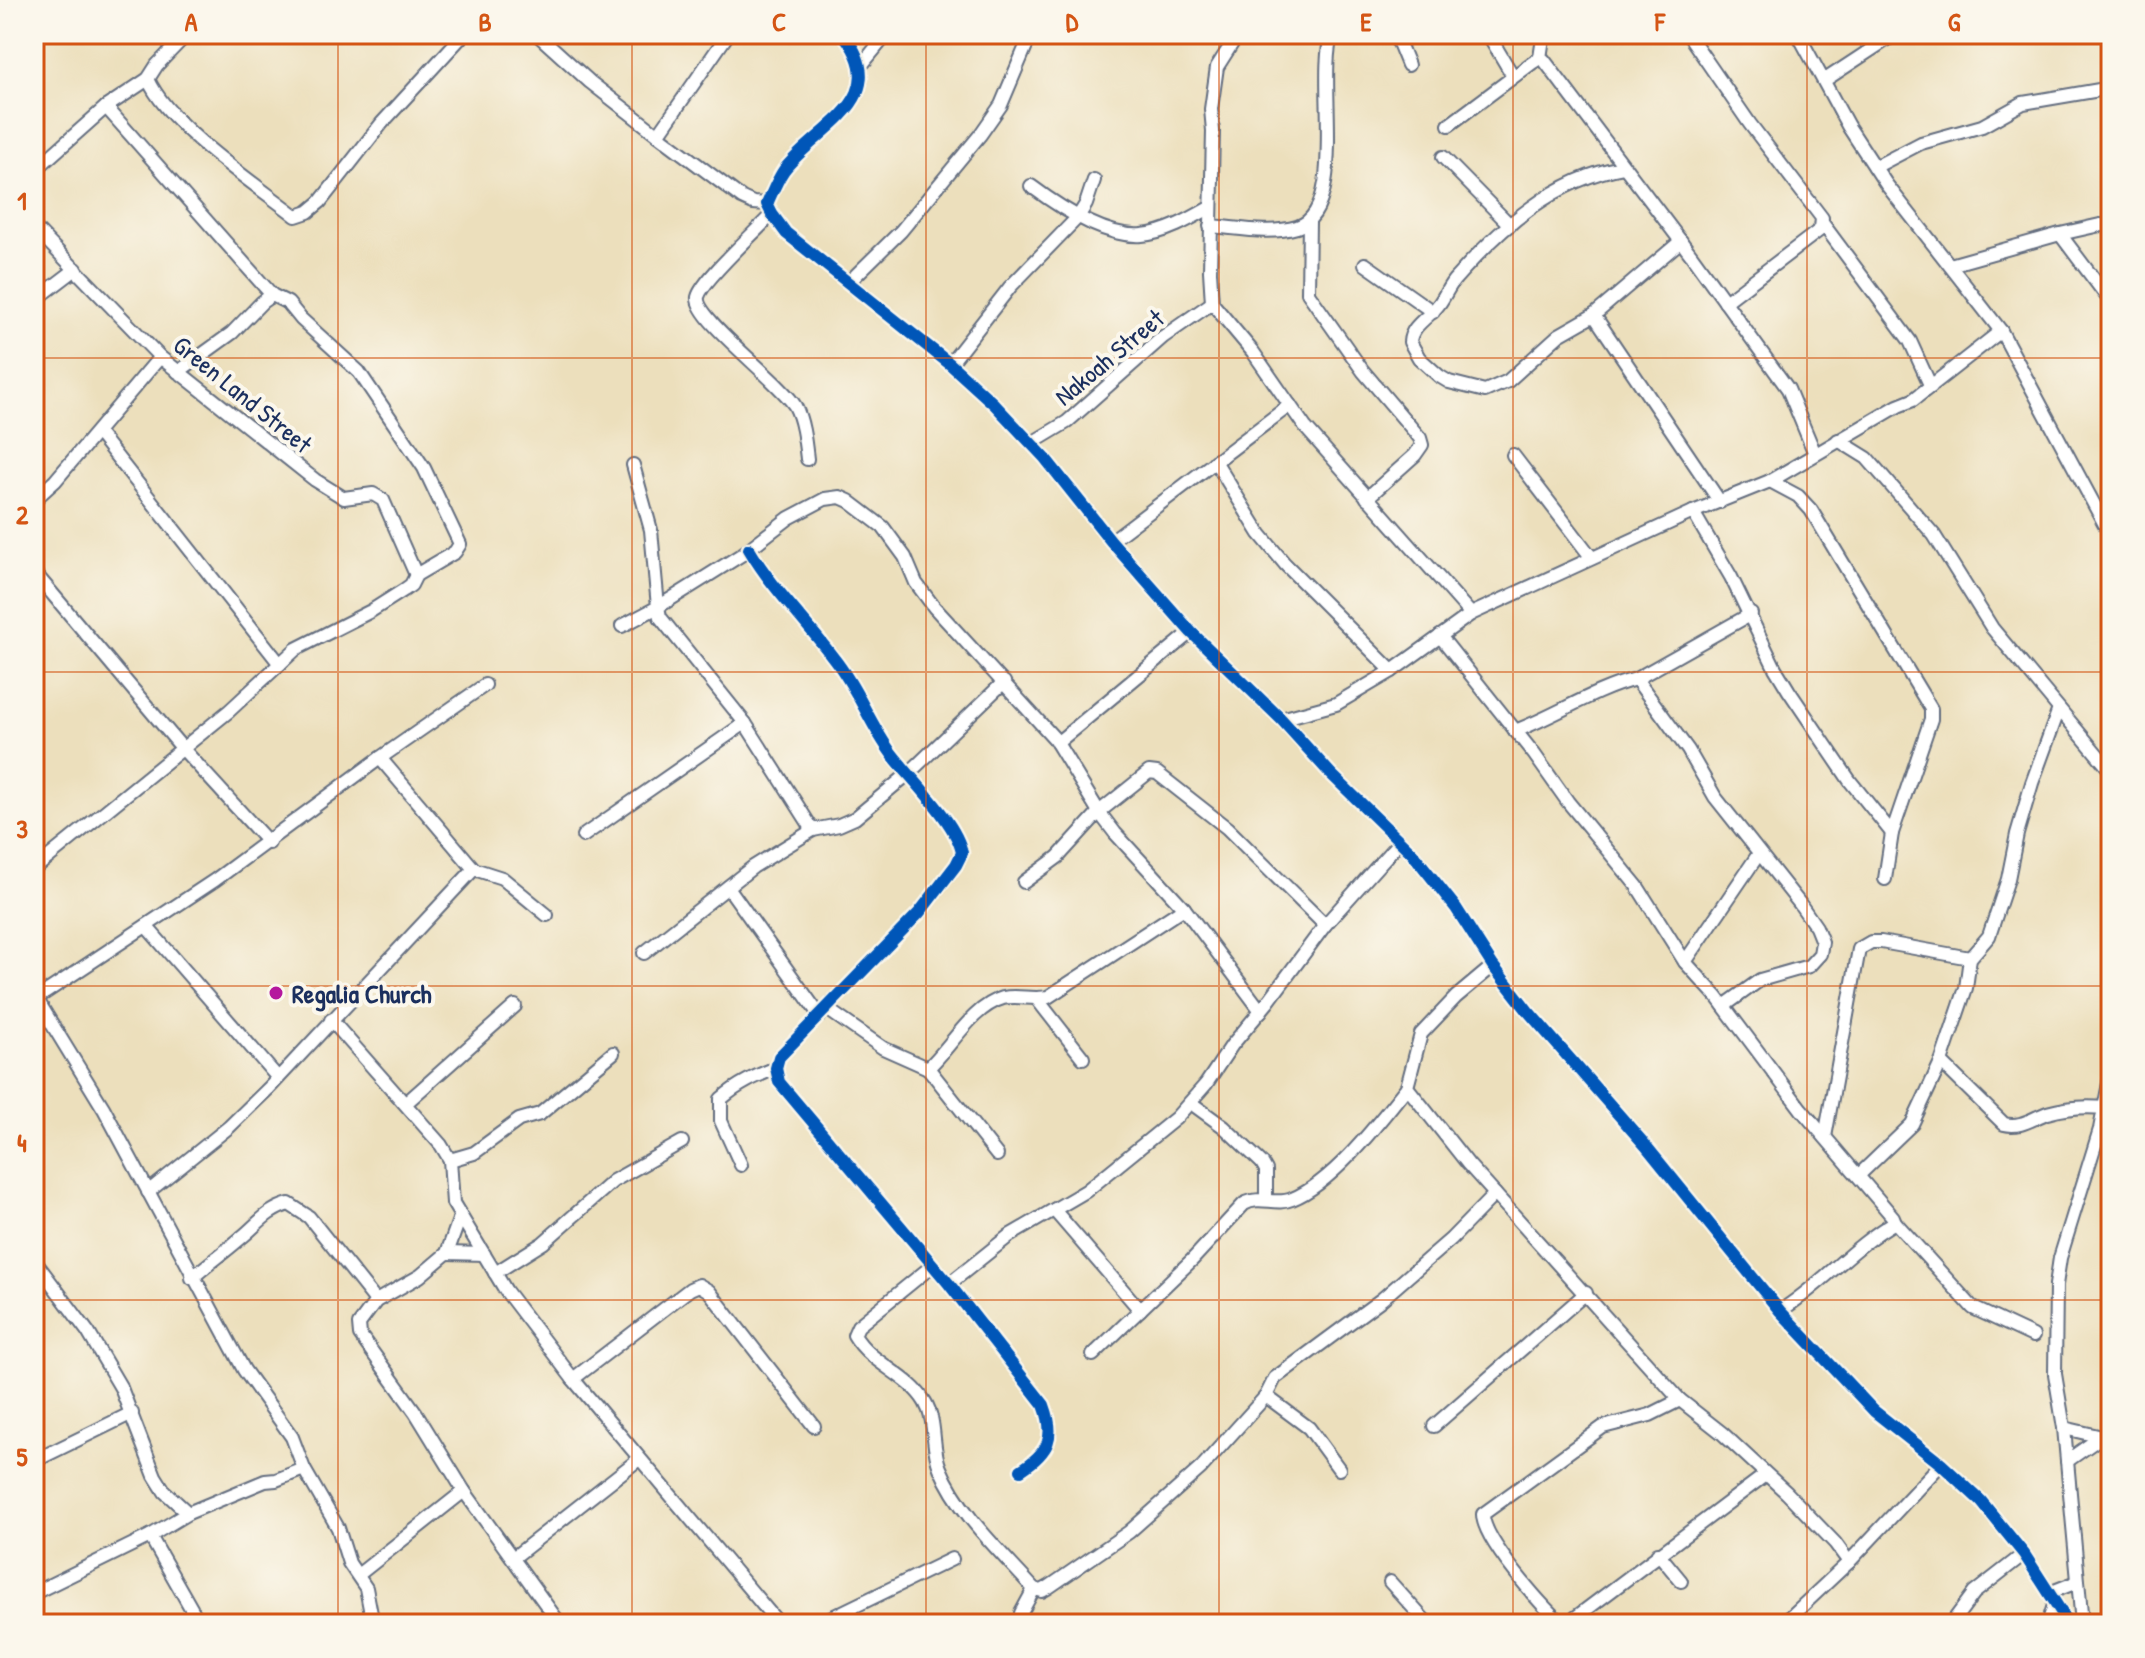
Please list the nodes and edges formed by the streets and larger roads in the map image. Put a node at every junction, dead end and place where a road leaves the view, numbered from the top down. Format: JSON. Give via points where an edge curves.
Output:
{"nodes":[{"id":1,"x":187,"y":34,"type":"edge"},
{"id":2,"x":464,"y":34,"type":"edge"},
{"id":3,"x":537,"y":34,"type":"edge"},
{"id":4,"x":728,"y":34,"type":"edge"},
{"id":5,"x":843,"y":34,"type":"edge"},
{"id":6,"x":887,"y":34,"type":"edge"},
{"id":7,"x":1031,"y":34,"type":"edge"},
{"id":8,"x":1238,"y":34,"type":"edge"},
{"id":9,"x":1332,"y":34,"type":"edge"},
{"id":10,"x":1391,"y":34,"type":"edge"},
{"id":11,"x":1488,"y":34,"type":"edge"},
{"id":12,"x":1546,"y":34,"type":"edge"},
{"id":13,"x":1688,"y":34,"type":"edge"},
{"id":14,"x":1798,"y":34,"type":"edge"},
{"id":15,"x":1895,"y":34,"type":"edge"},
{"id":16,"x":1540,"y":58,"type":"junction"},
{"id":17,"x":1408,"y":65,"type":"dead end"},
{"id":18,"x":860,"y":67,"type":"junction"},
{"id":19,"x":1513,"y":76,"type":"junction"},
{"id":20,"x":148,"y":79,"type":"junction"},
{"id":21,"x":1825,"y":80,"type":"junction"},
{"id":22,"x":2111,"y":88,"type":"edge"},
{"id":23,"x":106,"y":107,"type":"junction"},
{"id":24,"x":1449,"y":125,"type":"dead end"},
{"id":25,"x":658,"y":135,"type":"junction"},
{"id":26,"x":1443,"y":157,"type":"dead end"},
{"id":27,"x":1623,"y":167,"type":"junction"},
{"id":28,"x":1875,"y":167,"type":"junction"},
{"id":29,"x":34,"y":171,"type":"edge"},
{"id":30,"x":1094,"y":180,"type":"dead end"},
{"id":31,"x":1031,"y":186,"type":"dead end"},
{"id":32,"x":1211,"y":207,"type":"junction"},
{"id":33,"x":769,"y":209,"type":"junction"},
{"id":34,"x":1078,"y":217,"type":"junction"},
{"id":35,"x":1309,"y":221,"type":"junction"},
{"id":36,"x":1823,"y":224,"type":"junction"},
{"id":37,"x":1510,"y":225,"type":"junction"},
{"id":38,"x":1210,"y":226,"type":"junction"},
{"id":39,"x":2111,"y":226,"type":"edge"},
{"id":40,"x":34,"y":227,"type":"edge"},
{"id":41,"x":2060,"y":234,"type":"junction"},
{"id":42,"x":1681,"y":241,"type":"junction"},
{"id":43,"x":1365,"y":264,"type":"dead end"},
{"id":44,"x":1950,"y":265,"type":"junction"},
{"id":45,"x":76,"y":269,"type":"junction"},
{"id":46,"x":849,"y":282,"type":"junction"},
{"id":47,"x":272,"y":295,"type":"junction"},
{"id":48,"x":34,"y":301,"type":"edge"},
{"id":49,"x":1725,"y":302,"type":"junction"},
{"id":50,"x":2111,"y":302,"type":"edge"},
{"id":51,"x":1212,"y":303,"type":"junction"},
{"id":52,"x":1433,"y":312,"type":"junction"},
{"id":53,"x":1594,"y":315,"type":"junction"},
{"id":54,"x":2001,"y":331,"type":"junction"},
{"id":55,"x":160,"y":357,"type":"junction"},
{"id":56,"x":950,"y":364,"type":"junction"},
{"id":57,"x":178,"y":372,"type":"junction"},
{"id":58,"x":1931,"y":387,"type":"junction"},
{"id":59,"x":1290,"y":405,"type":"junction"},
{"id":60,"x":98,"y":433,"type":"junction"},
{"id":61,"x":1838,"y":440,"type":"junction"},
{"id":62,"x":1032,"y":443,"type":"junction"},
{"id":63,"x":1815,"y":454,"type":"junction"},
{"id":64,"x":1513,"y":455,"type":"dead end"},
{"id":65,"x":807,"y":459,"type":"dead end"},
{"id":66,"x":1215,"y":461,"type":"junction"},
{"id":67,"x":633,"y":465,"type":"dead end"},
{"id":68,"x":1770,"y":481,"type":"junction"},
{"id":69,"x":1367,"y":498,"type":"junction"},
{"id":70,"x":34,"y":500,"type":"edge"},
{"id":71,"x":1720,"y":502,"type":"junction"},
{"id":72,"x":1693,"y":512,"type":"junction"},
{"id":73,"x":2107,"y":518,"type":"edge"},
{"id":74,"x":2111,"y":536,"type":"edge"},
{"id":75,"x":1111,"y":541,"type":"junction"},
{"id":76,"x":749,"y":549,"type":"junction"},
{"id":77,"x":1592,"y":558,"type":"junction"},
{"id":78,"x":34,"y":572,"type":"edge"},
{"id":79,"x":416,"y":575,"type":"junction"},
{"id":80,"x":658,"y":607,"type":"junction"},
{"id":81,"x":1471,"y":614,"type":"junction"},
{"id":82,"x":1751,"y":614,"type":"junction"},
{"id":83,"x":622,"y":626,"type":"dead end"},
{"id":84,"x":1191,"y":632,"type":"junction"},
{"id":85,"x":1440,"y":636,"type":"junction"},
{"id":86,"x":280,"y":664,"type":"junction"},
{"id":87,"x":1392,"y":671,"type":"junction"},
{"id":88,"x":1636,"y":679,"type":"junction"},
{"id":89,"x":1004,"y":682,"type":"junction"},
{"id":90,"x":485,"y":685,"type":"dead end"},
{"id":91,"x":2059,"y":709,"type":"junction"},
{"id":92,"x":1281,"y":719,"type":"junction"},
{"id":93,"x":745,"y":723,"type":"junction"},
{"id":94,"x":1515,"y":731,"type":"junction"},
{"id":95,"x":1057,"y":743,"type":"junction"},
{"id":96,"x":183,"y":749,"type":"junction"},
{"id":97,"x":380,"y":758,"type":"junction"},
{"id":98,"x":2111,"y":771,"type":"edge"},
{"id":99,"x":908,"y":774,"type":"junction"},
{"id":100,"x":1099,"y":812,"type":"junction"},
{"id":101,"x":813,"y":830,"type":"junction"},
{"id":102,"x":1892,"y":833,"type":"junction"},
{"id":103,"x":583,"y":836,"type":"dead end"},
{"id":104,"x":1400,"y":841,"type":"junction"},
{"id":105,"x":269,"y":843,"type":"junction"},
{"id":106,"x":1758,"y":855,"type":"junction"},
{"id":107,"x":34,"y":869,"type":"edge"},
{"id":108,"x":474,"y":869,"type":"junction"},
{"id":109,"x":1885,"y":879,"type":"dead end"},
{"id":110,"x":1024,"y":882,"type":"dead end"},
{"id":111,"x":728,"y":887,"type":"junction"},
{"id":112,"x":1184,"y":908,"type":"junction"},
{"id":113,"x":547,"y":915,"type":"dead end"},
{"id":114,"x":1325,"y":925,"type":"junction"},
{"id":115,"x":146,"y":926,"type":"junction"},
{"id":116,"x":644,"y":953,"type":"dead end"},
{"id":117,"x":1970,"y":958,"type":"junction"},
{"id":118,"x":1685,"y":962,"type":"junction"},
{"id":119,"x":1493,"y":966,"type":"junction"},
{"id":120,"x":35,"y":999,"type":"edge"},
{"id":121,"x":1037,"y":999,"type":"junction"},
{"id":122,"x":515,"y":1006,"type":"dead end"},
{"id":123,"x":1724,"y":1006,"type":"junction"},
{"id":124,"x":1261,"y":1011,"type":"junction"},
{"id":125,"x":823,"y":1012,"type":"junction"},
{"id":126,"x":331,"y":1020,"type":"junction"},
{"id":127,"x":613,"y":1053,"type":"dead end"},
{"id":128,"x":1083,"y":1058,"type":"dead end"},
{"id":129,"x":1941,"y":1062,"type":"junction"},
{"id":130,"x":776,"y":1068,"type":"junction"},
{"id":131,"x":928,"y":1068,"type":"junction"},
{"id":132,"x":2111,"y":1073,"type":"edge"},
{"id":133,"x":278,"y":1078,"type":"junction"},
{"id":134,"x":1407,"y":1087,"type":"junction"},
{"id":135,"x":406,"y":1103,"type":"junction"},
{"id":136,"x":1191,"y":1103,"type":"junction"},
{"id":137,"x":2105,"y":1108,"type":"junction"},
{"id":138,"x":1825,"y":1137,"type":"junction"},
{"id":139,"x":682,"y":1142,"type":"dead end"},
{"id":140,"x":997,"y":1155,"type":"dead end"},
{"id":141,"x":450,"y":1160,"type":"junction"},
{"id":142,"x":741,"y":1165,"type":"dead end"},
{"id":143,"x":1859,"y":1175,"type":"junction"},
{"id":144,"x":148,"y":1192,"type":"junction"},
{"id":145,"x":1495,"y":1194,"type":"junction"},
{"id":146,"x":1266,"y":1199,"type":"junction"},
{"id":147,"x":1054,"y":1210,"type":"junction"},
{"id":148,"x":460,"y":1217,"type":"junction"},
{"id":149,"x":1895,"y":1222,"type":"junction"},
{"id":150,"x":447,"y":1253,"type":"junction"},
{"id":151,"x":484,"y":1254,"type":"junction"},
{"id":152,"x":34,"y":1260,"type":"edge"},
{"id":153,"x":932,"y":1266,"type":"junction"},
{"id":154,"x":495,"y":1273,"type":"junction"},
{"id":155,"x":192,"y":1278,"type":"junction"},
{"id":156,"x":949,"y":1284,"type":"junction"},
{"id":157,"x":1586,"y":1293,"type":"junction"},
{"id":158,"x":376,"y":1301,"type":"junction"},
{"id":159,"x":1140,"y":1310,"type":"junction"},
{"id":160,"x":1780,"y":1311,"type":"junction"},
{"id":161,"x":2033,"y":1336,"type":"dead end"},
{"id":162,"x":1093,"y":1355,"type":"dead end"},
{"id":163,"x":573,"y":1379,"type":"junction"},
{"id":164,"x":1266,"y":1396,"type":"junction"},
{"id":165,"x":1680,"y":1400,"type":"junction"},
{"id":166,"x":132,"y":1413,"type":"junction"},
{"id":167,"x":814,"y":1426,"type":"dead end"},
{"id":168,"x":1434,"y":1426,"type":"dead end"},
{"id":169,"x":2064,"y":1428,"type":"junction"},
{"id":170,"x":2106,"y":1438,"type":"edge"},
{"id":171,"x":639,"y":1459,"type":"junction"},
{"id":172,"x":34,"y":1461,"type":"edge"},
{"id":173,"x":2067,"y":1461,"type":"junction"},
{"id":174,"x":1941,"y":1464,"type":"junction"},
{"id":175,"x":304,"y":1469,"type":"junction"},
{"id":176,"x":1339,"y":1469,"type":"dead end"},
{"id":177,"x":1021,"y":1470,"type":"dead end"},
{"id":178,"x":1765,"y":1475,"type":"junction"},
{"id":179,"x":464,"y":1491,"type":"junction"},
{"id":180,"x":188,"y":1513,"type":"junction"},
{"id":181,"x":150,"y":1536,"type":"junction"},
{"id":182,"x":1658,"y":1553,"type":"junction"},
{"id":183,"x":2024,"y":1554,"type":"junction"},
{"id":184,"x":513,"y":1558,"type":"junction"},
{"id":185,"x":952,"y":1559,"type":"dead end"},
{"id":186,"x":1849,"y":1562,"type":"junction"},
{"id":187,"x":358,"y":1575,"type":"junction"},
{"id":188,"x":1681,"y":1581,"type":"dead end"},
{"id":189,"x":1390,"y":1582,"type":"dead end"},
{"id":190,"x":2077,"y":1582,"type":"junction"},
{"id":191,"x":1034,"y":1589,"type":"junction"},
{"id":192,"x":34,"y":1593,"type":"edge"},
{"id":193,"x":2052,"y":1597,"type":"junction"},
{"id":194,"x":200,"y":1624,"type":"edge"},
{"id":195,"x":373,"y":1624,"type":"edge"},
{"id":196,"x":560,"y":1624,"type":"edge"},
{"id":197,"x":779,"y":1624,"type":"edge"},
{"id":198,"x":818,"y":1624,"type":"edge"},
{"id":199,"x":1021,"y":1624,"type":"edge"},
{"id":200,"x":1428,"y":1624,"type":"edge"},
{"id":201,"x":1564,"y":1624,"type":"edge"},
{"id":202,"x":1783,"y":1624,"type":"edge"},
{"id":203,"x":1951,"y":1624,"type":"edge"},
{"id":204,"x":2048,"y":1624,"type":"edge"},
{"id":205,"x":2069,"y":1624,"type":"edge"},
{"id":206,"x":2082,"y":1624,"type":"edge"}],
"edges":[{"from":1,"to":20,"type":"street"},
{"from":2,"to":20,"type":"street","via":[[382,123],[320,202],[296,216],[198,138],[155,94]]},
{"from":3,"to":25,"type":"street"},
{"from":4,"to":25,"type":"street"},
{"from":5,"to":18,"type":"street"},
{"from":6,"to":18,"type":"street"},
{"from":7,"to":46,"type":"street","via":[[1001,105],[980,135],[901,231]]},
{"from":8,"to":32,"type":"street","via":[[1217,67],[1214,83]]},
{"from":9,"to":35,"type":"street","via":[[1323,193]]},
{"from":10,"to":17,"type":"street"},
{"from":11,"to":19,"type":"street"},
{"from":12,"to":16,"type":"street"},
{"from":13,"to":36,"type":"street"},
{"from":14,"to":21,"type":"street"},
{"from":15,"to":21,"type":"street"},
{"from":16,"to":19,"type":"street"},
{"from":16,"to":27,"type":"street"},
{"from":18,"to":33,"type":"street","via":[[853,103],[785,170]]},
{"from":19,"to":24,"type":"street"},
{"from":20,"to":23,"type":"street"},
{"from":21,"to":28,"type":"street"},
{"from":22,"to":28,"type":"street","via":[[2023,103],[1982,126],[1921,143]]},
{"from":23,"to":29,"type":"street"},
{"from":23,"to":47,"type":"street"},
{"from":25,"to":33,"type":"street","via":[[742,198]]},
{"from":26,"to":37,"type":"street"},
{"from":27,"to":37,"type":"street","via":[[1596,172],[1559,189]]},
{"from":27,"to":42,"type":"street"},
{"from":28,"to":44,"type":"street"},
{"from":30,"to":34,"type":"street"},
{"from":31,"to":34,"type":"street"},
{"from":32,"to":34,"type":"street","via":[[1142,235],[1123,234]]},
{"from":32,"to":38,"type":"street"},
{"from":33,"to":46,"type":"street","via":[[786,233]]},
{"from":33,"to":65,"type":"street","via":[[707,282],[699,305],[786,393],[796,408]]},
{"from":34,"to":56,"type":"street","via":[[1010,287]]},
{"from":35,"to":38,"type":"street","via":[[1276,230]]},
{"from":35,"to":69,"type":"street","via":[[1308,293],[1422,445]]},
{"from":36,"to":49,"type":"street"},
{"from":36,"to":58,"type":"street","via":[[1910,341]]},
{"from":37,"to":52,"type":"street","via":[[1454,280]]},
{"from":38,"to":51,"type":"street"},
{"from":39,"to":41,"type":"street"},
{"from":40,"to":45,"type":"street","name":"Green Land Street"},
{"from":41,"to":44,"type":"street"},
{"from":41,"to":50,"type":"street"},
{"from":42,"to":49,"type":"street"},
{"from":42,"to":53,"type":"street"},
{"from":43,"to":52,"type":"street"},
{"from":44,"to":54,"type":"street"},
{"from":45,"to":48,"type":"street"},
{"from":45,"to":55,"type":"street","name":"Green Land Street"},
{"from":46,"to":56,"type":"street"},
{"from":47,"to":57,"type":"street","via":[[232,333]]},
{"from":47,"to":79,"type":"street","via":[[288,303],[359,372],[424,468],[460,544]]},
{"from":49,"to":63,"type":"street","via":[[1788,389]]},
{"from":51,"to":59,"type":"street"},
{"from":51,"to":62,"type":"street","name":"Nakoah Street","via":[[1163,337],[1067,422]]},
{"from":52,"to":53,"type":"street","via":[[1410,336],[1412,349],[1449,382],[1485,391],[1508,381],[1559,335]]},
{"from":53,"to":71,"type":"street"},
{"from":54,"to":58,"type":"street"},
{"from":54,"to":73,"type":"street"},
{"from":55,"to":57,"type":"street","name":"Green Land Street"},
{"from":55,"to":60,"type":"street"},
{"from":56,"to":62,"type":"street"},
{"from":57,"to":79,"type":"street","name":"Green Land Street","via":[[339,496],[379,496]]},
{"from":58,"to":61,"type":"street"},
{"from":59,"to":66,"type":"street"},
{"from":59,"to":69,"type":"street"},
{"from":60,"to":70,"type":"street"},
{"from":60,"to":86,"type":"street"},
{"from":61,"to":63,"type":"street"},
{"from":61,"to":91,"type":"street","via":[[1867,458],[1934,535],[1986,620]]},
{"from":62,"to":75,"type":"street"},
{"from":63,"to":68,"type":"street"},
{"from":64,"to":77,"type":"street"},
{"from":66,"to":75,"type":"street"},
{"from":66,"to":87,"type":"street","via":[[1285,564]]},
{"from":67,"to":80,"type":"street","via":[[651,530]]},
{"from":68,"to":71,"type":"street"},
{"from":68,"to":102,"type":"street","via":[[1811,510],[1931,709]]},
{"from":69,"to":81,"type":"street"},
{"from":71,"to":72,"type":"street"},
{"from":72,"to":77,"type":"street"},
{"from":72,"to":82,"type":"street"},
{"from":73,"to":74,"type":"street"},
{"from":75,"to":84,"type":"street"},
{"from":76,"to":80,"type":"street"},
{"from":76,"to":89,"type":"street","via":[[825,499],[849,501],[883,527],[934,607]]},
{"from":76,"to":99,"type":"street","via":[[834,658]]},
{"from":77,"to":81,"type":"street"},
{"from":78,"to":96,"type":"street"},
{"from":79,"to":86,"type":"street","via":[[404,590],[308,642]]},
{"from":80,"to":83,"type":"street"},
{"from":80,"to":93,"type":"street","via":[[660,617]]},
{"from":81,"to":85,"type":"street"},
{"from":82,"to":88,"type":"street"},
{"from":82,"to":102,"type":"street","via":[[1789,691]]},
{"from":84,"to":92,"type":"street"},
{"from":84,"to":95,"type":"street"},
{"from":85,"to":87,"type":"street"},
{"from":85,"to":94,"type":"street"},
{"from":86,"to":96,"type":"street"},
{"from":87,"to":92,"type":"street","via":[[1336,704]]},
{"from":88,"to":94,"type":"street","via":[[1610,685]]},
{"from":88,"to":106,"type":"street"},
{"from":89,"to":95,"type":"street"},
{"from":89,"to":99,"type":"street"},
{"from":90,"to":97,"type":"street"},
{"from":91,"to":98,"type":"street"},
{"from":91,"to":117,"type":"street","via":[[1989,936]]},
{"from":92,"to":104,"type":"street"},
{"from":93,"to":101,"type":"street"},
{"from":93,"to":103,"type":"street"},
{"from":94,"to":118,"type":"street","via":[[1637,886]]},
{"from":95,"to":100,"type":"street"},
{"from":96,"to":105,"type":"street"},
{"from":96,"to":107,"type":"street"},
{"from":97,"to":105,"type":"street"},
{"from":97,"to":108,"type":"street"},
{"from":99,"to":101,"type":"street","via":[[855,818]]},
{"from":99,"to":125,"type":"street","via":[[953,832],[961,858],[919,913]]},
{"from":100,"to":110,"type":"street","via":[[1058,857]]},
{"from":100,"to":112,"type":"street"},
{"from":100,"to":114,"type":"street","via":[[1149,772],[1157,773],[1227,828]]},
{"from":101,"to":111,"type":"street"},
{"from":102,"to":109,"type":"street"},
{"from":104,"to":114,"type":"street"},
{"from":104,"to":119,"type":"street","via":[[1447,896]]},
{"from":105,"to":115,"type":"street"},
{"from":106,"to":118,"type":"street"},
{"from":106,"to":123,"type":"street","via":[[1816,927],[1822,948],[1809,966],[1760,980]]},
{"from":108,"to":113,"type":"street","via":[[502,878]]},
{"from":108,"to":126,"type":"street"},
{"from":111,"to":116,"type":"street"},
{"from":111,"to":125,"type":"street"},
{"from":112,"to":121,"type":"street","via":[[1072,983]]},
{"from":112,"to":124,"type":"street"},
{"from":114,"to":124,"type":"street"},
{"from":115,"to":120,"type":"street"},
{"from":115,"to":133,"type":"street"},
{"from":117,"to":129,"type":"street","via":[[1966,988]]},
{"from":117,"to":138,"type":"street","via":[[1881,942],[1859,949]]},
{"from":118,"to":123,"type":"street"},
{"from":119,"to":134,"type":"street","via":[[1421,1034]]},
{"from":119,"to":160,"type":"street"},
{"from":120,"to":144,"type":"street"},
{"from":121,"to":128,"type":"street"},
{"from":121,"to":131,"type":"street","via":[[1008,997],[994,1002]]},
{"from":122,"to":135,"type":"street"},
{"from":123,"to":138,"type":"street"},
{"from":124,"to":136,"type":"street"},
{"from":125,"to":130,"type":"street","via":[[779,1057]]},
{"from":125,"to":131,"type":"street"},
{"from":126,"to":133,"type":"street"},
{"from":126,"to":135,"type":"street"},
{"from":127,"to":141,"type":"street","via":[[540,1114],[519,1120],[474,1153]]},
{"from":129,"to":137,"type":"street","via":[[2004,1124],[2024,1124],[2083,1106]]},
{"from":129,"to":143,"type":"street","via":[[1917,1118]]},
{"from":130,"to":142,"type":"street","via":[[721,1099],[721,1121]]},
{"from":130,"to":153,"type":"street","via":[[779,1082]]},
{"from":131,"to":140,"type":"street"},
{"from":132,"to":137,"type":"street"},
{"from":133,"to":144,"type":"street","via":[[229,1127]]},
{"from":134,"to":145,"type":"street"},
{"from":134,"to":146,"type":"street","via":[[1335,1169],[1290,1200]]},
{"from":135,"to":141,"type":"street"},
{"from":136,"to":146,"type":"street","via":[[1262,1163]]},
{"from":136,"to":147,"type":"street","via":[[1119,1166]]},
{"from":137,"to":169,"type":"street","via":[[2056,1285],[2055,1374]]},
{"from":138,"to":143,"type":"street"},
{"from":139,"to":154,"type":"street","via":[[613,1181],[543,1243]]},
{"from":141,"to":148,"type":"street","via":[[453,1203]]},
{"from":143,"to":149,"type":"street"},
{"from":144,"to":155,"type":"street"},
{"from":145,"to":157,"type":"street"},
{"from":145,"to":164,"type":"street","via":[[1427,1262],[1275,1378]]},
{"from":146,"to":159,"type":"street","via":[[1244,1204]]},
{"from":147,"to":156,"type":"street","via":[[1009,1236]]},
{"from":147,"to":159,"type":"street"},
{"from":148,"to":150,"type":"street"},
{"from":148,"to":151,"type":"street"},
{"from":149,"to":160,"type":"street"},
{"from":149,"to":161,"type":"street","via":[[1973,1308]]},
{"from":150,"to":151,"type":"street"},
{"from":150,"to":158,"type":"street"},
{"from":151,"to":154,"type":"street"},
{"from":152,"to":166,"type":"street","via":[[88,1332]]},
{"from":153,"to":156,"type":"street"},
{"from":153,"to":191,"type":"street","via":[[858,1326],[854,1335],[922,1398],[945,1479],[972,1520]]},
{"from":154,"to":163,"type":"street"},
{"from":155,"to":158,"type":"street","via":[[262,1217],[289,1204],[309,1217]]},
{"from":155,"to":175,"type":"street","via":[[244,1370],[292,1437]]},
{"from":156,"to":177,"type":"street","via":[[1044,1405],[1049,1442]]},
{"from":157,"to":165,"type":"street"},
{"from":157,"to":168,"type":"street"},
{"from":158,"to":179,"type":"street","via":[[359,1324],[360,1335]]},
{"from":159,"to":162,"type":"street"},
{"from":160,"to":174,"type":"street","via":[[1874,1411]]},
{"from":163,"to":167,"type":"street","via":[[699,1285]]},
{"from":163,"to":171,"type":"street"},
{"from":164,"to":176,"type":"street","via":[[1309,1428]]},
{"from":164,"to":191,"type":"street","via":[[1201,1468],[1129,1532],[1049,1587]]},
{"from":165,"to":178,"type":"street"},
{"from":165,"to":201,"type":"street","via":[[1650,1415],[1603,1427],[1483,1514],[1507,1559]]},
{"from":166,"to":172,"type":"street"},
{"from":166,"to":180,"type":"street","via":[[155,1476]]},
{"from":169,"to":170,"type":"street"},
{"from":169,"to":173,"type":"street"},
{"from":170,"to":173,"type":"street"},
{"from":171,"to":184,"type":"street"},
{"from":171,"to":197,"type":"street"},
{"from":173,"to":190,"type":"street"},
{"from":174,"to":183,"type":"street","via":[[1981,1501]]},
{"from":174,"to":186,"type":"street"},
{"from":175,"to":180,"type":"street"},
{"from":175,"to":187,"type":"street"},
{"from":178,"to":182,"type":"street"},
{"from":178,"to":186,"type":"street","via":[[1810,1515]]},
{"from":179,"to":184,"type":"street"},
{"from":179,"to":187,"type":"street"},
{"from":180,"to":181,"type":"street"},
{"from":181,"to":192,"type":"street"},
{"from":181,"to":194,"type":"street"},
{"from":182,"to":188,"type":"street"},
{"from":182,"to":201,"type":"street"},
{"from":183,"to":193,"type":"street"},
{"from":183,"to":203,"type":"street","via":[[1974,1593]]},
{"from":184,"to":196,"type":"street"},
{"from":185,"to":198,"type":"street"},
{"from":186,"to":202,"type":"street"},
{"from":187,"to":195,"type":"street"},
{"from":189,"to":200,"type":"street"},
{"from":190,"to":193,"type":"street"},
{"from":190,"to":206,"type":"street"},
{"from":191,"to":199,"type":"street"},
{"from":193,"to":204,"type":"street"},
{"from":193,"to":205,"type":"street"}]}
